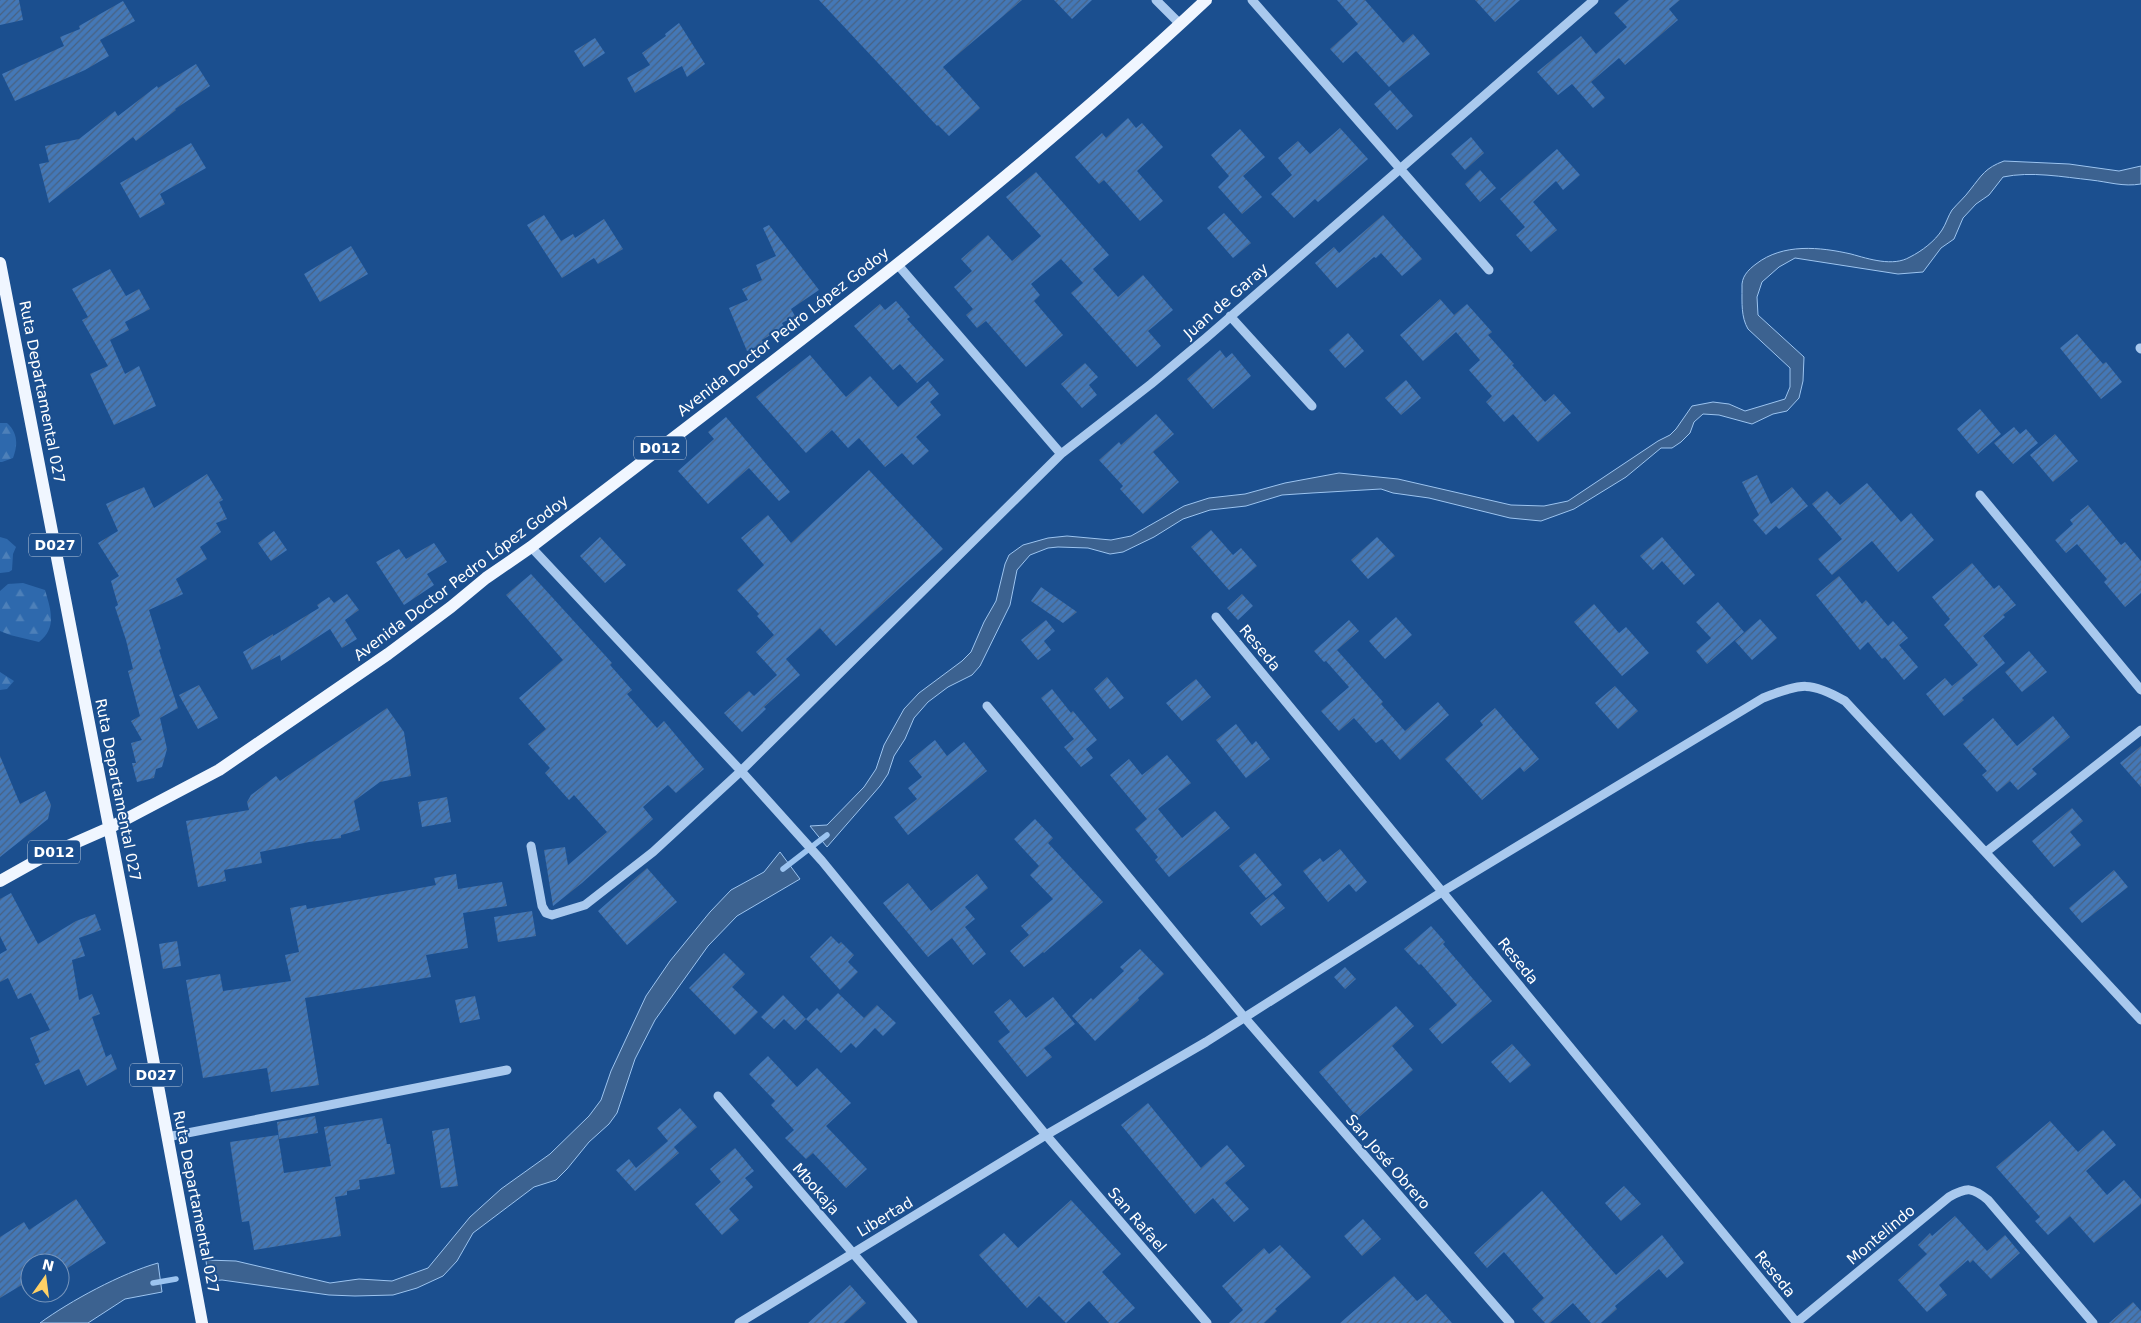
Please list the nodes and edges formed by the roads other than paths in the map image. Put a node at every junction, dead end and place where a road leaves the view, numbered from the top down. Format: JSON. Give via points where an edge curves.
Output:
{"nodes":[{"id":1,"x":1156,"y":0,"type":"edge"},
{"id":2,"x":1206,"y":0,"type":"edge"},
{"id":3,"x":1252,"y":0,"type":"edge"},
{"id":4,"x":1594,"y":0,"type":"edge"},
{"id":5,"x":1180,"y":24,"type":"junction"},
{"id":6,"x":1400,"y":168,"type":"junction"},
{"id":7,"x":0,"y":262,"type":"edge"},
{"id":8,"x":898,"y":265,"type":"junction"},
{"id":9,"x":1489,"y":270,"type":"dead end"},
{"id":10,"x":1230,"y":316,"type":"junction"},
{"id":11,"x":1312,"y":406,"type":"dead end"},
{"id":12,"x":1061,"y":454,"type":"junction"},
{"id":13,"x":1980,"y":495,"type":"dead end"},
{"id":14,"x":531,"y":548,"type":"junction"},
{"id":15,"x":1216,"y":617,"type":"dead end"},
{"id":16,"x":2141,"y":690,"type":"edge"},
{"id":17,"x":987,"y":706,"type":"dead end"},
{"id":18,"x":2141,"y":730,"type":"edge"},
{"id":19,"x":741,"y":771,"type":"junction"},
{"id":20,"x":109,"y":828,"type":"junction"},
{"id":21,"x":531,"y":846,"type":"dead end"},
{"id":22,"x":1986,"y":852,"type":"junction"},
{"id":23,"x":0,"y":881,"type":"edge"},
{"id":24,"x":1443,"y":891,"type":"junction"},
{"id":25,"x":1245,"y":1018,"type":"junction"},
{"id":26,"x":2141,"y":1020,"type":"edge"},
{"id":27,"x":507,"y":1070,"type":"dead end"},
{"id":28,"x":718,"y":1096,"type":"dead end"},
{"id":29,"x":1046,"y":1135,"type":"junction"},
{"id":30,"x":167,"y":1137,"type":"junction"},
{"id":31,"x":852,"y":1253,"type":"junction"},
{"id":32,"x":202,"y":1323,"type":"edge"},
{"id":33,"x":739,"y":1323,"type":"edge"},
{"id":34,"x":913,"y":1323,"type":"edge"},
{"id":35,"x":1207,"y":1323,"type":"edge"},
{"id":36,"x":1510,"y":1323,"type":"edge"},
{"id":37,"x":1797,"y":1323,"type":"edge"},
{"id":38,"x":2093,"y":1323,"type":"edge"}],
"edges":[{"from":1,"to":5,"type":"street"},
{"from":2,"to":5,"type":"main road","name":"Avenida Doctor Pedro López Godoy","number":"D012"},
{"from":3,"to":6,"type":"street"},
{"from":4,"to":6,"type":"street","name":"Juan de Garay"},
{"from":5,"to":8,"type":"main road","name":"Avenida Doctor Pedro López Godoy","number":"D012","via":[[1081,113]]},
{"from":6,"to":9,"type":"street"},
{"from":6,"to":10,"type":"street","name":"Juan de Garay"},
{"from":7,"to":20,"type":"main road","name":"Ruta Departamental 027","number":"D027"},
{"from":8,"to":12,"type":"street"},
{"from":8,"to":14,"type":"main road","name":"Avenida Doctor Pedro López Godoy","number":"D012"},
{"from":10,"to":11,"type":"street"},
{"from":10,"to":12,"type":"street","name":"Juan de Garay","via":[[1151,384]]},
{"from":12,"to":19,"type":"street","name":"Juan de Garay"},
{"from":13,"to":16,"type":"street"},
{"from":14,"to":19,"type":"street","name":"San Rafael"},
{"from":14,"to":20,"type":"main road","name":"Avenida Doctor Pedro López Godoy","number":"D012","via":[[486,578],[388,654],[219,770]]},
{"from":15,"to":24,"type":"street","name":"Reseda"},
{"from":17,"to":25,"type":"street","name":"San José Obrero"},
{"from":18,"to":22,"type":"street"},
{"from":19,"to":21,"type":"street","name":"Juan de Garay","via":[[653,852],[584,905],[552,915],[546,912],[542,906]]},
{"from":19,"to":29,"type":"street","name":"San Rafael","via":[[822,861]]},
{"from":20,"to":23,"type":"main road","number":"D012","via":[[42,857]]},
{"from":20,"to":30,"type":"main road","name":"Ruta Departamental 027","number":"D027"},
{"from":22,"to":24,"type":"street","name":"Libertad","via":[[1845,701],[1823,689],[1798,686],[1763,698]]},
{"from":22,"to":26,"type":"street","name":"Libertad"},
{"from":24,"to":25,"type":"street","name":"Libertad"},
{"from":24,"to":37,"type":"street","name":"Reseda"},
{"from":25,"to":29,"type":"street","name":"Libertad"},
{"from":25,"to":36,"type":"street","name":"San José Obrero"},
{"from":27,"to":30,"type":"street"},
{"from":28,"to":31,"type":"street","name":"Mbokaja"},
{"from":29,"to":31,"type":"street","name":"Libertad"},
{"from":29,"to":35,"type":"street","name":"San Rafael"},
{"from":30,"to":32,"type":"main road","name":"Ruta Departamental 027","number":"D027"},
{"from":31,"to":33,"type":"street","name":"Libertad"},
{"from":31,"to":34,"type":"street","name":"Mbokaja"},
{"from":37,"to":38,"type":"street","name":"Montelindo","via":[[1949,1197],[1963,1189],[1976,1191],[1988,1200]]}]}
